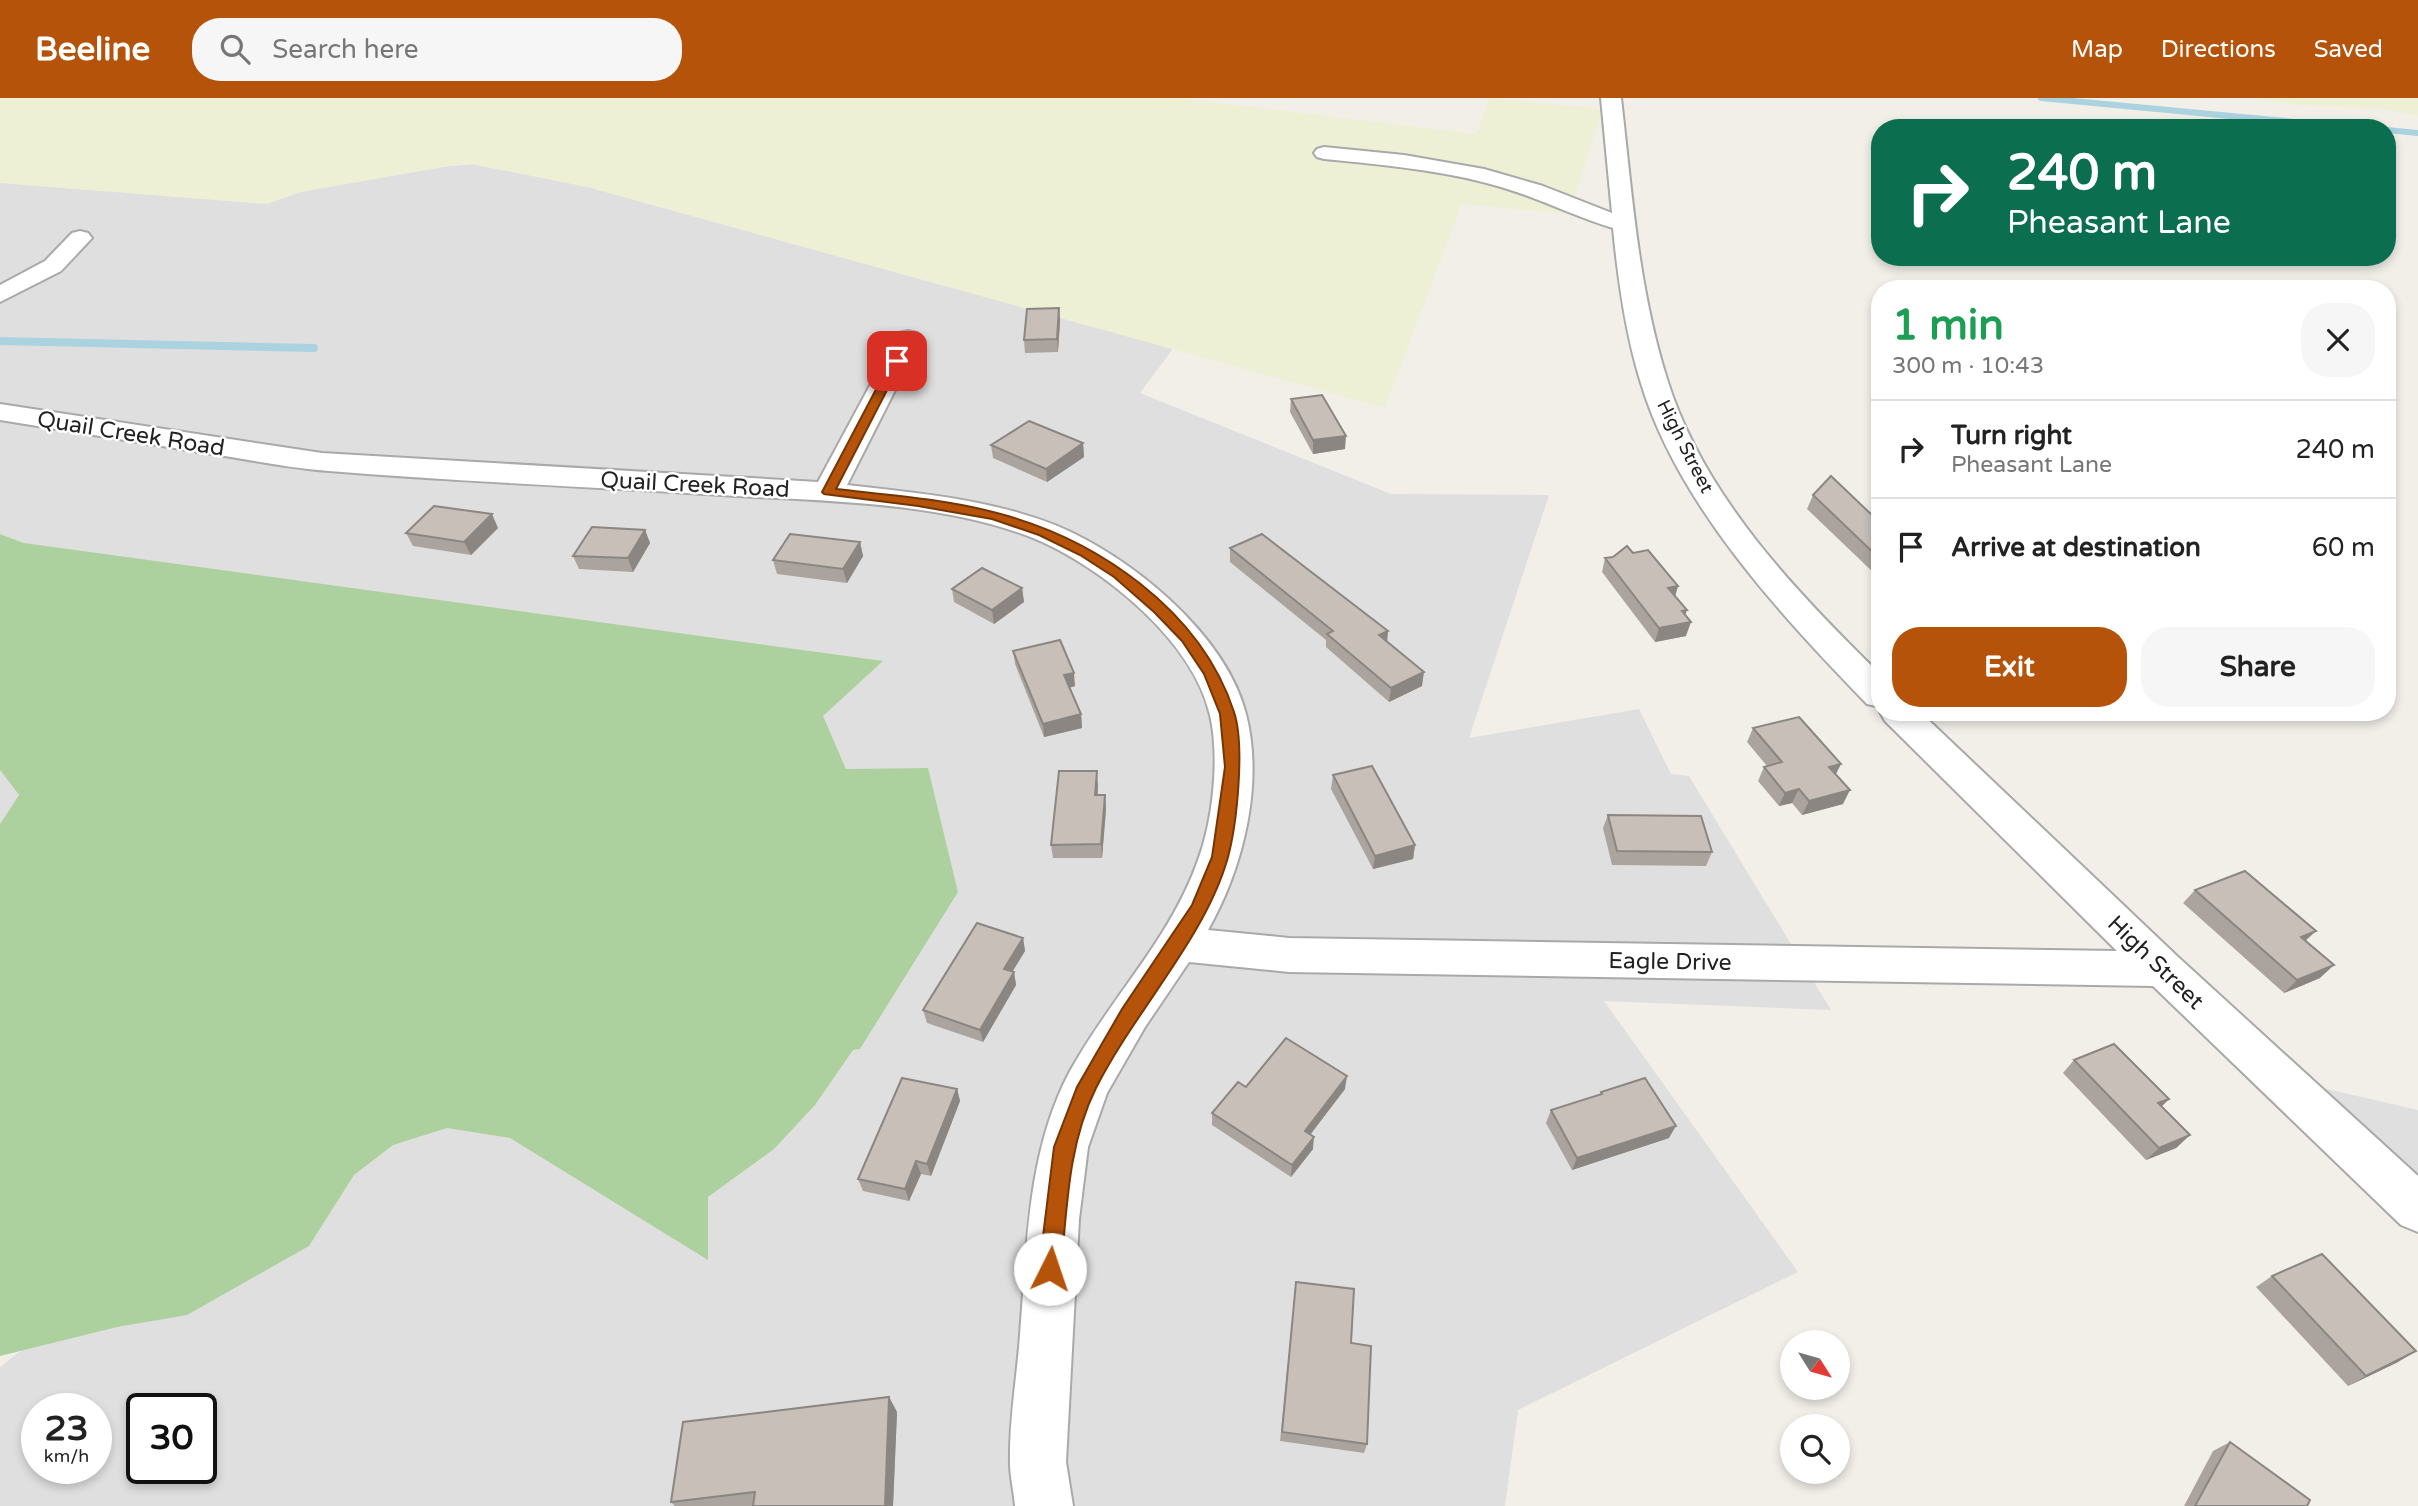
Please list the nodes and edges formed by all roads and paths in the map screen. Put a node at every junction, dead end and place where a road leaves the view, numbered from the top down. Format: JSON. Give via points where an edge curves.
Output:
{"nodes":[{"id":1,"x":1611,"y":98,"type":"edge"},
{"id":2,"x":1324,"y":153,"type":"dead end"},
{"id":3,"x":1626,"y":225,"type":"junction"},
{"id":4,"x":80,"y":238,"type":"dead end"},
{"id":5,"x":0,"y":295,"type":"edge"},
{"id":6,"x":908,"y":339,"type":"dead end"},
{"id":7,"x":0,"y":412,"type":"edge"},
{"id":8,"x":828,"y":492,"type":"junction"},
{"id":9,"x":1871,"y":686,"type":"edge"},
{"id":10,"x":1907,"y":721,"type":"edge"},
{"id":11,"x":1178,"y":944,"type":"junction"},
{"id":12,"x":2163,"y":969,"type":"junction"},
{"id":13,"x":2418,"y":1209,"type":"edge"},
{"id":14,"x":1044,"y":1506,"type":"edge"}],
"edges":[{"from":1,"to":3,"type":"street","name":"High Street"},
{"from":2,"to":3,"type":"street","via":[[1394,160],[1488,178]]},
{"from":3,"to":9,"type":"street","name":"High Street","via":[[1644,343],[1674,431],[1733,529]]},
{"from":4,"to":5,"type":"street","via":[[53,266]]},
{"from":6,"to":8,"type":"street"},
{"from":7,"to":8,"type":"street","name":"Quail Creek Road","via":[[322,462]]},
{"from":8,"to":11,"type":"street","name":"Quail Creek Road","via":[[994,516],[1044,533],[1118,574],[1187,638],[1211,673],[1228,714],[1233,767],[1220,857]]},
{"from":10,"to":12,"type":"street","name":"High Street"},
{"from":11,"to":12,"type":"street","name":"Eagle Drive","via":[[1289,955]]},
{"from":11,"to":14,"type":"street","name":"Quail Creek Road","via":[[1086,1087],[1064,1147],[1054,1219],[1039,1436]]},
{"from":12,"to":13,"type":"street","name":"High Street"}]}
